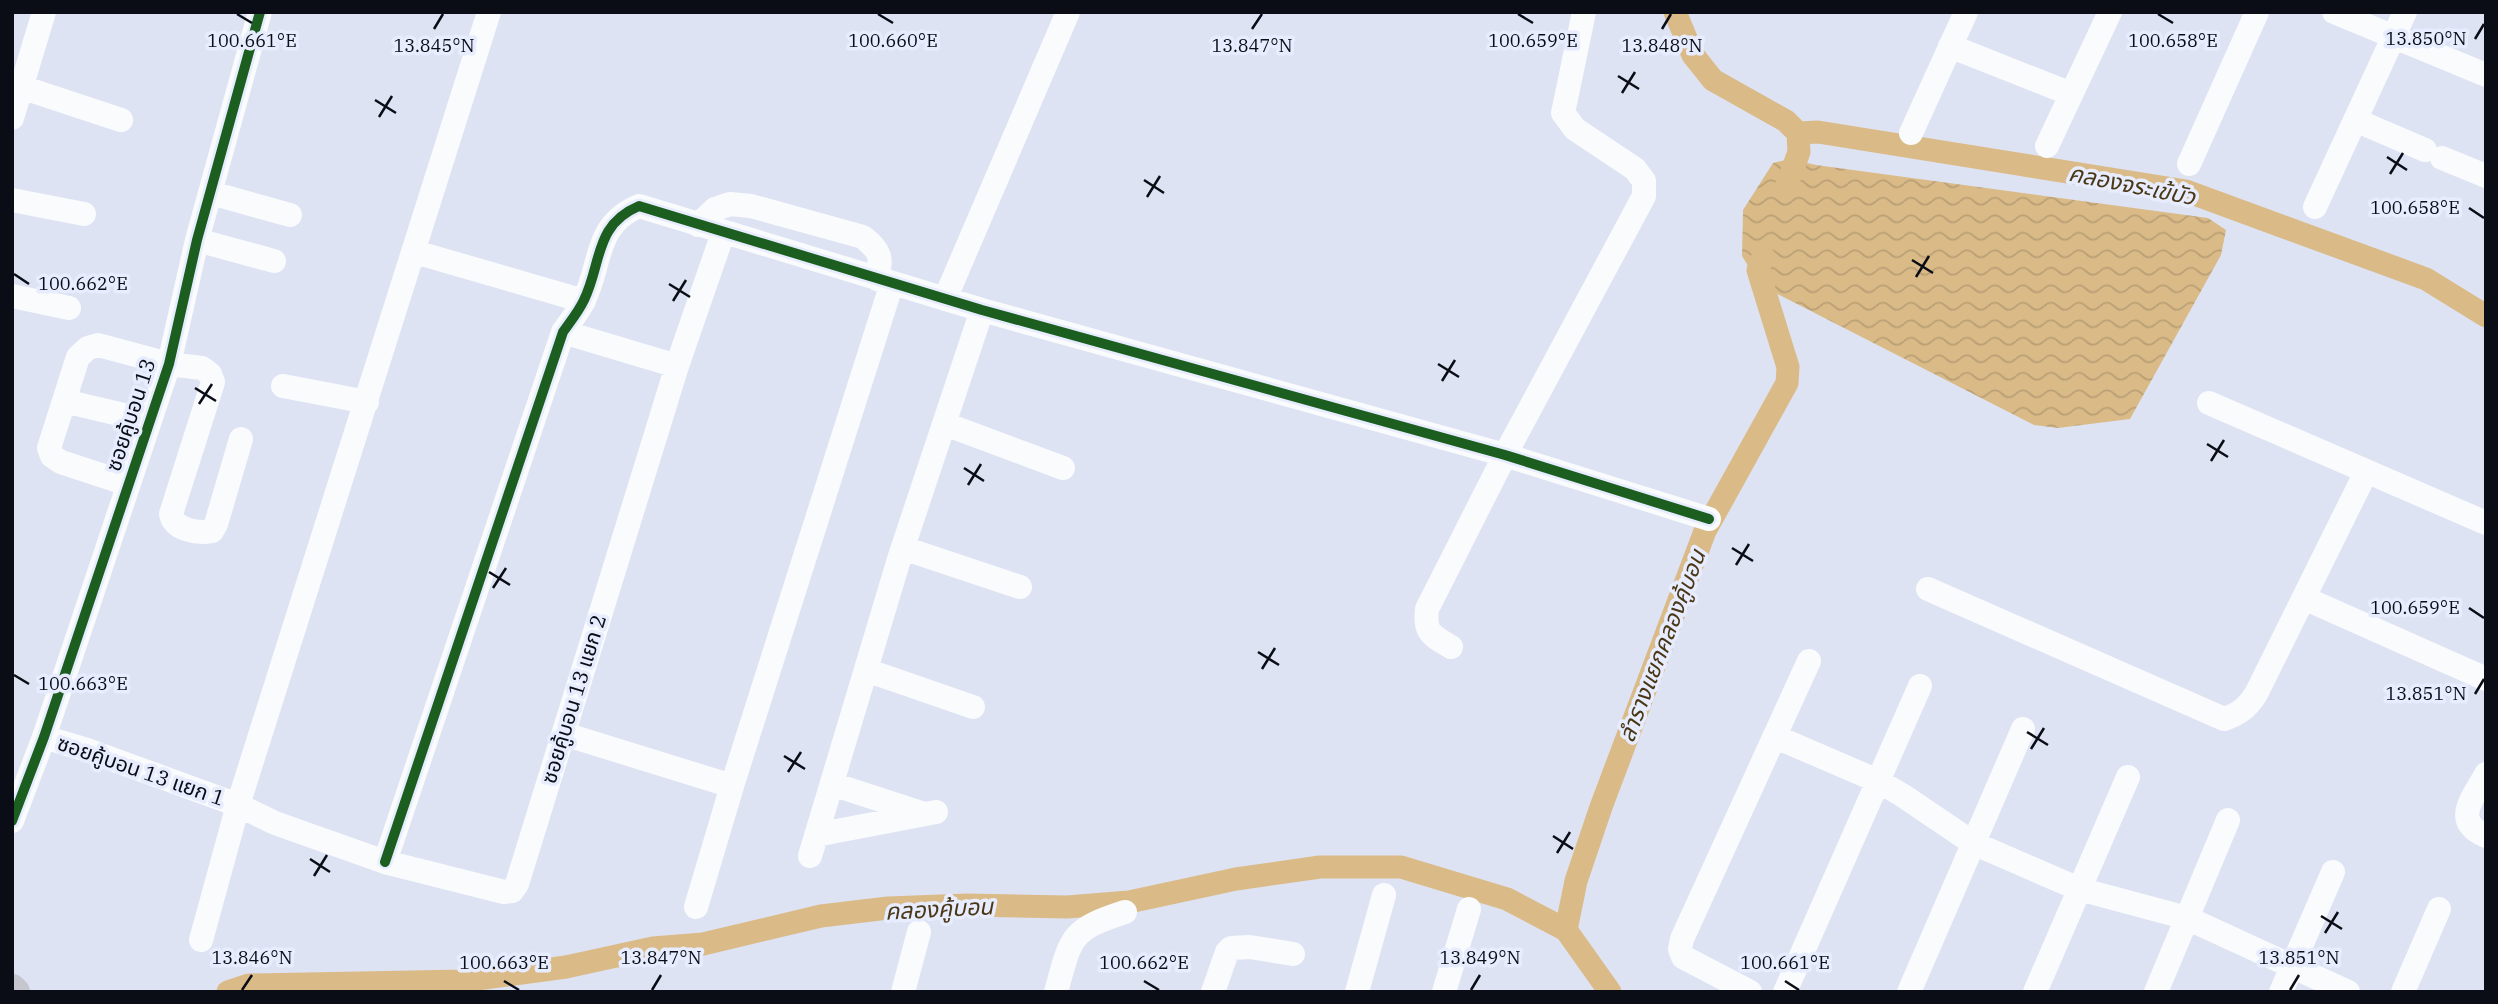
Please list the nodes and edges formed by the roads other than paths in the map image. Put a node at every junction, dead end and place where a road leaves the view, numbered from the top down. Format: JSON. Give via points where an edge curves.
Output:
{"nodes":[{"id":1,"x":44,"y":12,"type":"edge"},
{"id":2,"x":260,"y":12,"type":"edge"},
{"id":3,"x":489,"y":12,"type":"edge"},
{"id":4,"x":1068,"y":12,"type":"edge"},
{"id":5,"x":1584,"y":12,"type":"edge"},
{"id":6,"x":1966,"y":12,"type":"edge"},
{"id":7,"x":2110,"y":12,"type":"edge"},
{"id":8,"x":2257,"y":12,"type":"edge"},
{"id":9,"x":2333,"y":12,"type":"edge"},
{"id":10,"x":2405,"y":12,"type":"edge"},
{"id":11,"x":2393,"y":38,"type":"junction"},
{"id":12,"x":1950,"y":46,"type":"junction"},
{"id":13,"x":21,"y":58,"type":"edge"},
{"id":14,"x":2486,"y":75,"type":"edge"},
{"id":15,"x":21,"y":88,"type":"junction"},
{"id":16,"x":2071,"y":94,"type":"junction"},
{"id":17,"x":12,"y":118,"type":"edge"},
{"id":18,"x":121,"y":120,"type":"dead end"},
{"id":19,"x":2355,"y":120,"type":"junction"},
{"id":20,"x":1911,"y":133,"type":"dead end"},
{"id":21,"x":2047,"y":146,"type":"dead end"},
{"id":22,"x":2189,"y":163,"type":"dead end"},
{"id":23,"x":2486,"y":176,"type":"edge"},
{"id":24,"x":211,"y":193,"type":"junction"},
{"id":25,"x":12,"y":200,"type":"edge"},
{"id":26,"x":2315,"y":207,"type":"dead end"},
{"id":27,"x":84,"y":214,"type":"dead end"},
{"id":28,"x":290,"y":215,"type":"dead end"},
{"id":29,"x":698,"y":225,"type":"junction"},
{"id":30,"x":723,"y":233,"type":"junction"},
{"id":31,"x":197,"y":240,"type":"junction"},
{"id":32,"x":415,"y":252,"type":"junction"},
{"id":33,"x":274,"y":261,"type":"dead end"},
{"id":34,"x":885,"y":281,"type":"junction"},
{"id":35,"x":12,"y":296,"type":"edge"},
{"id":36,"x":945,"y":299,"type":"junction"},
{"id":37,"x":584,"y":300,"type":"junction"},
{"id":38,"x":69,"y":308,"type":"dead end"},
{"id":39,"x":982,"y":310,"type":"junction"},
{"id":40,"x":563,"y":332,"type":"junction"},
{"id":41,"x":169,"y":364,"type":"junction"},
{"id":42,"x":677,"y":366,"type":"junction"},
{"id":43,"x":283,"y":386,"type":"dead end"},
{"id":44,"x":64,"y":401,"type":"junction"},
{"id":45,"x":367,"y":402,"type":"junction"},
{"id":46,"x":2209,"y":403,"type":"dead end"},
{"id":47,"x":149,"y":421,"type":"junction"},
{"id":48,"x":945,"y":424,"type":"junction"},
{"id":49,"x":241,"y":439,"type":"dead end"},
{"id":50,"x":1505,"y":455,"type":"junction"},
{"id":51,"x":1063,"y":468,"type":"dead end"},
{"id":52,"x":2366,"y":472,"type":"junction"},
{"id":53,"x":128,"y":484,"type":"junction"},
{"id":54,"x":1709,"y":519,"type":"dead end"},
{"id":55,"x":2486,"y":523,"type":"edge"},
{"id":56,"x":903,"y":548,"type":"junction"},
{"id":57,"x":1020,"y":587,"type":"dead end"},
{"id":58,"x":1928,"y":589,"type":"dead end"},
{"id":59,"x":2304,"y":598,"type":"junction"},
{"id":60,"x":1451,"y":647,"type":"dead end"},
{"id":61,"x":1809,"y":661,"type":"dead end"},
{"id":62,"x":866,"y":670,"type":"junction"},
{"id":63,"x":2486,"y":679,"type":"edge"},
{"id":64,"x":1920,"y":686,"type":"dead end"},
{"id":65,"x":973,"y":707,"type":"dead end"},
{"id":66,"x":2023,"y":729,"type":"dead end"},
{"id":67,"x":564,"y":734,"type":"junction"},
{"id":68,"x":44,"y":737,"type":"junction"},
{"id":69,"x":1776,"y":737,"type":"junction"},
{"id":70,"x":2486,"y":774,"type":"edge"},
{"id":71,"x":2128,"y":777,"type":"dead end"},
{"id":72,"x":1878,"y":781,"type":"junction"},
{"id":73,"x":832,"y":784,"type":"junction"},
{"id":74,"x":732,"y":786,"type":"junction"},
{"id":75,"x":238,"y":805,"type":"junction"},
{"id":76,"x":2228,"y":820,"type":"dead end"},
{"id":77,"x":12,"y":821,"type":"edge"},
{"id":78,"x":2486,"y":836,"type":"edge"},
{"id":79,"x":1973,"y":844,"type":"junction"},
{"id":80,"x":385,"y":862,"type":"junction"},
{"id":81,"x":2333,"y":872,"type":"dead end"},
{"id":82,"x":2079,"y":890,"type":"junction"},
{"id":83,"x":1384,"y":895,"type":"dead end"},
{"id":84,"x":696,"y":907,"type":"dead end"},
{"id":85,"x":1469,"y":909,"type":"dead end"},
{"id":86,"x":2439,"y":909,"type":"dead end"},
{"id":87,"x":1125,"y":912,"type":"dead end"},
{"id":88,"x":2187,"y":918,"type":"junction"},
{"id":89,"x":919,"y":932,"type":"dead end"},
{"id":90,"x":201,"y":940,"type":"dead end"},
{"id":91,"x":1293,"y":954,"type":"dead end"},
{"id":92,"x":2292,"y":965,"type":"junction"},
{"id":93,"x":903,"y":992,"type":"edge"},
{"id":94,"x":1056,"y":992,"type":"edge"},
{"id":95,"x":1213,"y":992,"type":"edge"},
{"id":96,"x":1357,"y":992,"type":"edge"},
{"id":97,"x":1444,"y":992,"type":"edge"},
{"id":98,"x":1750,"y":992,"type":"edge"},
{"id":99,"x":1785,"y":992,"type":"edge"},
{"id":100,"x":1909,"y":992,"type":"edge"},
{"id":101,"x":2035,"y":992,"type":"edge"},
{"id":102,"x":2156,"y":992,"type":"edge"},
{"id":103,"x":2281,"y":992,"type":"edge"},
{"id":104,"x":2348,"y":992,"type":"edge"},
{"id":105,"x":2403,"y":992,"type":"edge"}],
"edges":[{"from":1,"to":13,"type":"street"},
{"from":2,"to":24,"type":"street","name":"ซอยคู้บอน 13"},
{"from":3,"to":32,"type":"street"},
{"from":4,"to":36,"type":"street"},
{"from":5,"to":50,"type":"street","via":[[1563,113],[1574,129],[1635,169],[1644,181],[1644,196]]},
{"from":6,"to":12,"type":"street"},
{"from":7,"to":16,"type":"street"},
{"from":8,"to":22,"type":"street"},
{"from":9,"to":11,"type":"street"},
{"from":10,"to":11,"type":"street"},
{"from":11,"to":14,"type":"street"},
{"from":11,"to":19,"type":"street"},
{"from":12,"to":16,"type":"street"},
{"from":12,"to":20,"type":"street"},
{"from":13,"to":15,"type":"street"},
{"from":15,"to":17,"type":"street"},
{"from":15,"to":18,"type":"street"},
{"from":16,"to":21,"type":"street"},
{"from":19,"to":23,"type":"street"},
{"from":19,"to":26,"type":"street"},
{"from":24,"to":28,"type":"street"},
{"from":24,"to":31,"type":"street","name":"ซอยคู้บอน 13"},
{"from":25,"to":27,"type":"street"},
{"from":29,"to":30,"type":"street"},
{"from":29,"to":34,"type":"street","via":[[715,209],[730,204],[863,237],[875,247]]},
{"from":29,"to":37,"type":"street","via":[[639,206],[624,212],[608,228]]},
{"from":30,"to":34,"type":"street"},
{"from":30,"to":42,"type":"street","name":"ซอยคู้บอน 13 แยก 2"},
{"from":31,"to":33,"type":"street"},
{"from":31,"to":41,"type":"street","name":"ซอยคู้บอน 13"},
{"from":32,"to":37,"type":"street"},
{"from":32,"to":45,"type":"street"},
{"from":34,"to":36,"type":"street"},
{"from":34,"to":74,"type":"street"},
{"from":35,"to":38,"type":"street"},
{"from":36,"to":39,"type":"street"},
{"from":37,"to":40,"type":"street"},
{"from":39,"to":48,"type":"street"},
{"from":39,"to":50,"type":"street"},
{"from":40,"to":42,"type":"street"},
{"from":40,"to":80,"type":"street"},
{"from":41,"to":44,"type":"street","via":[[98,345],[88,348],[78,356]]},
{"from":41,"to":47,"type":"street","name":"ซอยคู้บอน 13"},
{"from":41,"to":49,"type":"street","via":[[202,368],[213,382],[171,513],[178,526],[212,531]]},
{"from":42,"to":67,"type":"street","name":"ซอยคู้บอน 13 แยก 2"},
{"from":43,"to":45,"type":"street"},
{"from":44,"to":47,"type":"street"},
{"from":44,"to":53,"type":"street","via":[[49,448],[52,456]]},
{"from":45,"to":75,"type":"street"},
{"from":46,"to":52,"type":"street"},
{"from":47,"to":53,"type":"street","name":"ซอยคู้บอน 13"},
{"from":48,"to":51,"type":"street"},
{"from":48,"to":56,"type":"street"},
{"from":50,"to":54,"type":"street"},
{"from":50,"to":60,"type":"street","via":[[1426,609],[1429,632]]},
{"from":52,"to":55,"type":"street"},
{"from":52,"to":59,"type":"street"},
{"from":53,"to":68,"type":"street","name":"ซอยคู้บอน 13"},
{"from":56,"to":57,"type":"street"},
{"from":56,"to":62,"type":"street"},
{"from":58,"to":59,"type":"street","via":[[2224,719],[2248,706]]},
{"from":59,"to":63,"type":"street"},
{"from":61,"to":69,"type":"street"},
{"from":62,"to":65,"type":"street"},
{"from":62,"to":73,"type":"street"},
{"from":64,"to":72,"type":"street"},
{"from":66,"to":79,"type":"street"},
{"from":67,"to":74,"type":"street"},
{"from":67,"to":80,"type":"street","name":"ซอยคู้บอน 13 แยก 2","via":[[512,891]]},
{"from":68,"to":75,"type":"street","name":"ซอยคู้บอน 13 แยก 1"},
{"from":68,"to":77,"type":"street","name":"ซอยคู้บอน 13"},
{"from":69,"to":72,"type":"street"},
{"from":69,"to":98,"type":"street","via":[[1680,949],[1683,957]]},
{"from":70,"to":78,"type":"street","via":[[2466,814],[2467,824]]},
{"from":71,"to":82,"type":"street"},
{"from":72,"to":79,"type":"street"},
{"from":72,"to":99,"type":"street"},
{"from":73,"to":73,"type":"street","via":[[813,845],[929,813]]},
{"from":74,"to":84,"type":"street"},
{"from":75,"to":80,"type":"street","name":"ซอยคู้บอน 13 แยก 2"},
{"from":75,"to":90,"type":"street"},
{"from":76,"to":88,"type":"street"},
{"from":79,"to":82,"type":"street"},
{"from":79,"to":100,"type":"street"},
{"from":81,"to":92,"type":"street"},
{"from":82,"to":88,"type":"street"},
{"from":82,"to":101,"type":"street"},
{"from":83,"to":96,"type":"street"},
{"from":85,"to":97,"type":"street"},
{"from":86,"to":105,"type":"street"},
{"from":87,"to":94,"type":"street","via":[[1079,931],[1067,952]]},
{"from":88,"to":92,"type":"street"},
{"from":88,"to":102,"type":"street"},
{"from":89,"to":93,"type":"street"},
{"from":91,"to":95,"type":"street","via":[[1231,948]]},
{"from":92,"to":103,"type":"street"},
{"from":92,"to":104,"type":"street"}]}
